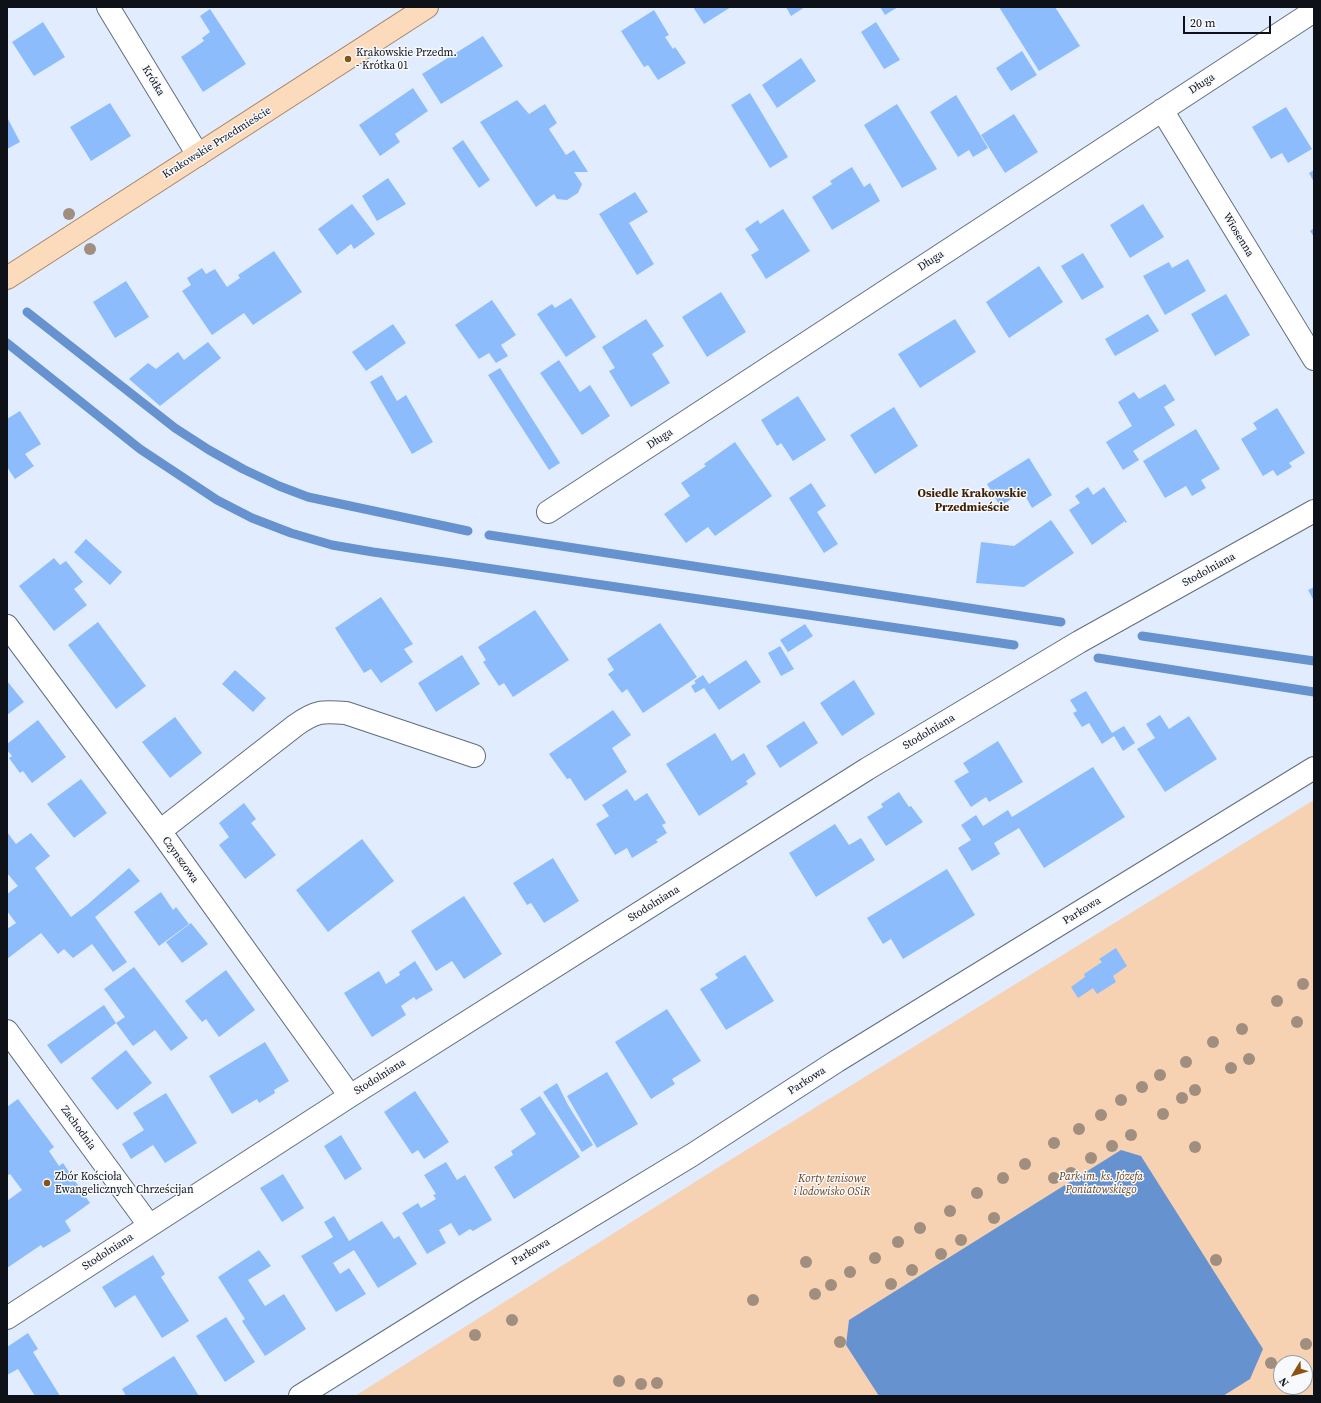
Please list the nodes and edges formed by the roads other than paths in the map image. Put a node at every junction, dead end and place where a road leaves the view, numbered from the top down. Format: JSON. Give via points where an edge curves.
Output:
{"nodes":[{"id":1,"x":108,"y":7,"type":"edge"},
{"id":2,"x":427,"y":7,"type":"edge"},
{"id":3,"x":1314,"y":11,"type":"edge"},
{"id":4,"x":1162,"y":110,"type":"junction"},
{"id":5,"x":198,"y":155,"type":"junction"},
{"id":6,"x":7,"y":278,"type":"edge"},
{"id":7,"x":1314,"y":359,"type":"edge"},
{"id":8,"x":1314,"y":511,"type":"edge"},
{"id":9,"x":548,"y":512,"type":"dead end"},
{"id":10,"x":7,"y":626,"type":"edge"},
{"id":11,"x":474,"y":756,"type":"dead end"},
{"id":12,"x":1314,"y":768,"type":"edge"},
{"id":13,"x":160,"y":831,"type":"junction"},
{"id":14,"x":7,"y":1031,"type":"edge"},
{"id":15,"x":350,"y":1096,"type":"junction"},
{"id":16,"x":149,"y":1225,"type":"junction"},
{"id":17,"x":7,"y":1318,"type":"edge"},
{"id":18,"x":300,"y":1396,"type":"edge"}],
"edges":[{"from":1,"to":5,"type":"street","name":"Krótka"},
{"from":2,"to":5,"type":"main road","name":"Krakowskie Przedmieście"},
{"from":3,"to":4,"type":"street","name":"Długa"},
{"from":4,"to":7,"type":"street","name":"Wiosenna"},
{"from":4,"to":9,"type":"street","name":"Długa"},
{"from":5,"to":6,"type":"main road","name":"Krakowskie Przedmieście"},
{"from":8,"to":15,"type":"street","name":"Stodolniana","via":[[1079,642],[874,765]]},
{"from":10,"to":13,"type":"street","name":"Czynszowa"},
{"from":11,"to":13,"type":"street","via":[[346,713],[316,713],[296,725]]},
{"from":12,"to":18,"type":"street","name":"Parkowa"},
{"from":13,"to":15,"type":"street","name":"Czynszowa"},
{"from":14,"to":16,"type":"street","name":"Zachodnia"},
{"from":15,"to":16,"type":"street","name":"Stodolniana"},
{"from":16,"to":17,"type":"street","name":"Stodolniana"}]}
